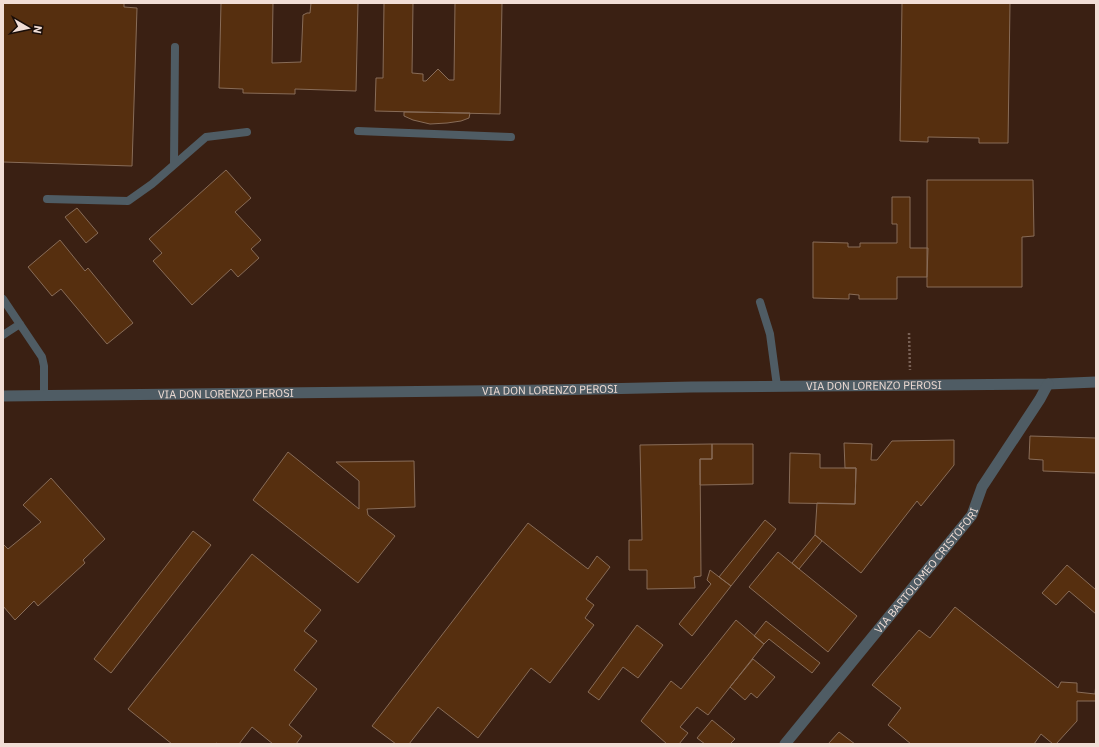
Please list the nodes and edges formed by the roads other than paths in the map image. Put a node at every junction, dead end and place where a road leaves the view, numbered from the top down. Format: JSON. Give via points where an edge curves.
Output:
{"nodes":[{"id":1,"x":175,"y":47,"type":"dead end"},
{"id":2,"x":358,"y":131,"type":"dead end"},
{"id":3,"x":247,"y":132,"type":"dead end"},
{"id":4,"x":511,"y":137,"type":"dead end"},
{"id":5,"x":174,"y":164,"type":"junction"},
{"id":6,"x":47,"y":199,"type":"dead end"},
{"id":7,"x":3,"y":299,"type":"edge"},
{"id":8,"x":760,"y":302,"type":"dead end"},
{"id":9,"x":20,"y":324,"type":"junction"},
{"id":10,"x":3,"y":335,"type":"edge"},
{"id":11,"x":1096,"y":382,"type":"edge"},
{"id":12,"x":1048,"y":384,"type":"junction"},
{"id":13,"x":778,"y":386,"type":"junction"},
{"id":14,"x":3,"y":396,"type":"edge"},
{"id":15,"x":44,"y":396,"type":"junction"},
{"id":16,"x":785,"y":744,"type":"edge"}],
"edges":[{"from":1,"to":5,"type":"lane"},
{"from":2,"to":4,"type":"lane"},
{"from":3,"to":5,"type":"lane","via":[[206,137]]},
{"from":5,"to":6,"type":"lane","via":[[128,201]]},
{"from":7,"to":9,"type":"lane"},
{"from":8,"to":13,"type":"lane","via":[[770,334]]},
{"from":9,"to":10,"type":"lane"},
{"from":9,"to":15,"type":"lane","via":[[44,362]]},
{"from":11,"to":12,"type":"street","name":"VIA DON LORENZO PEROSI"},
{"from":12,"to":13,"type":"street","name":"VIA DON LORENZO PEROSI"},
{"from":12,"to":16,"type":"street","name":"VIA BARTOLOMEO CRISTOFORI","via":[[982,487],[972,515]]},
{"from":13,"to":15,"type":"street","name":"VIA DON LORENZO PEROSI"},
{"from":14,"to":15,"type":"street","name":"VIA DON LORENZO PEROSI"}]}
